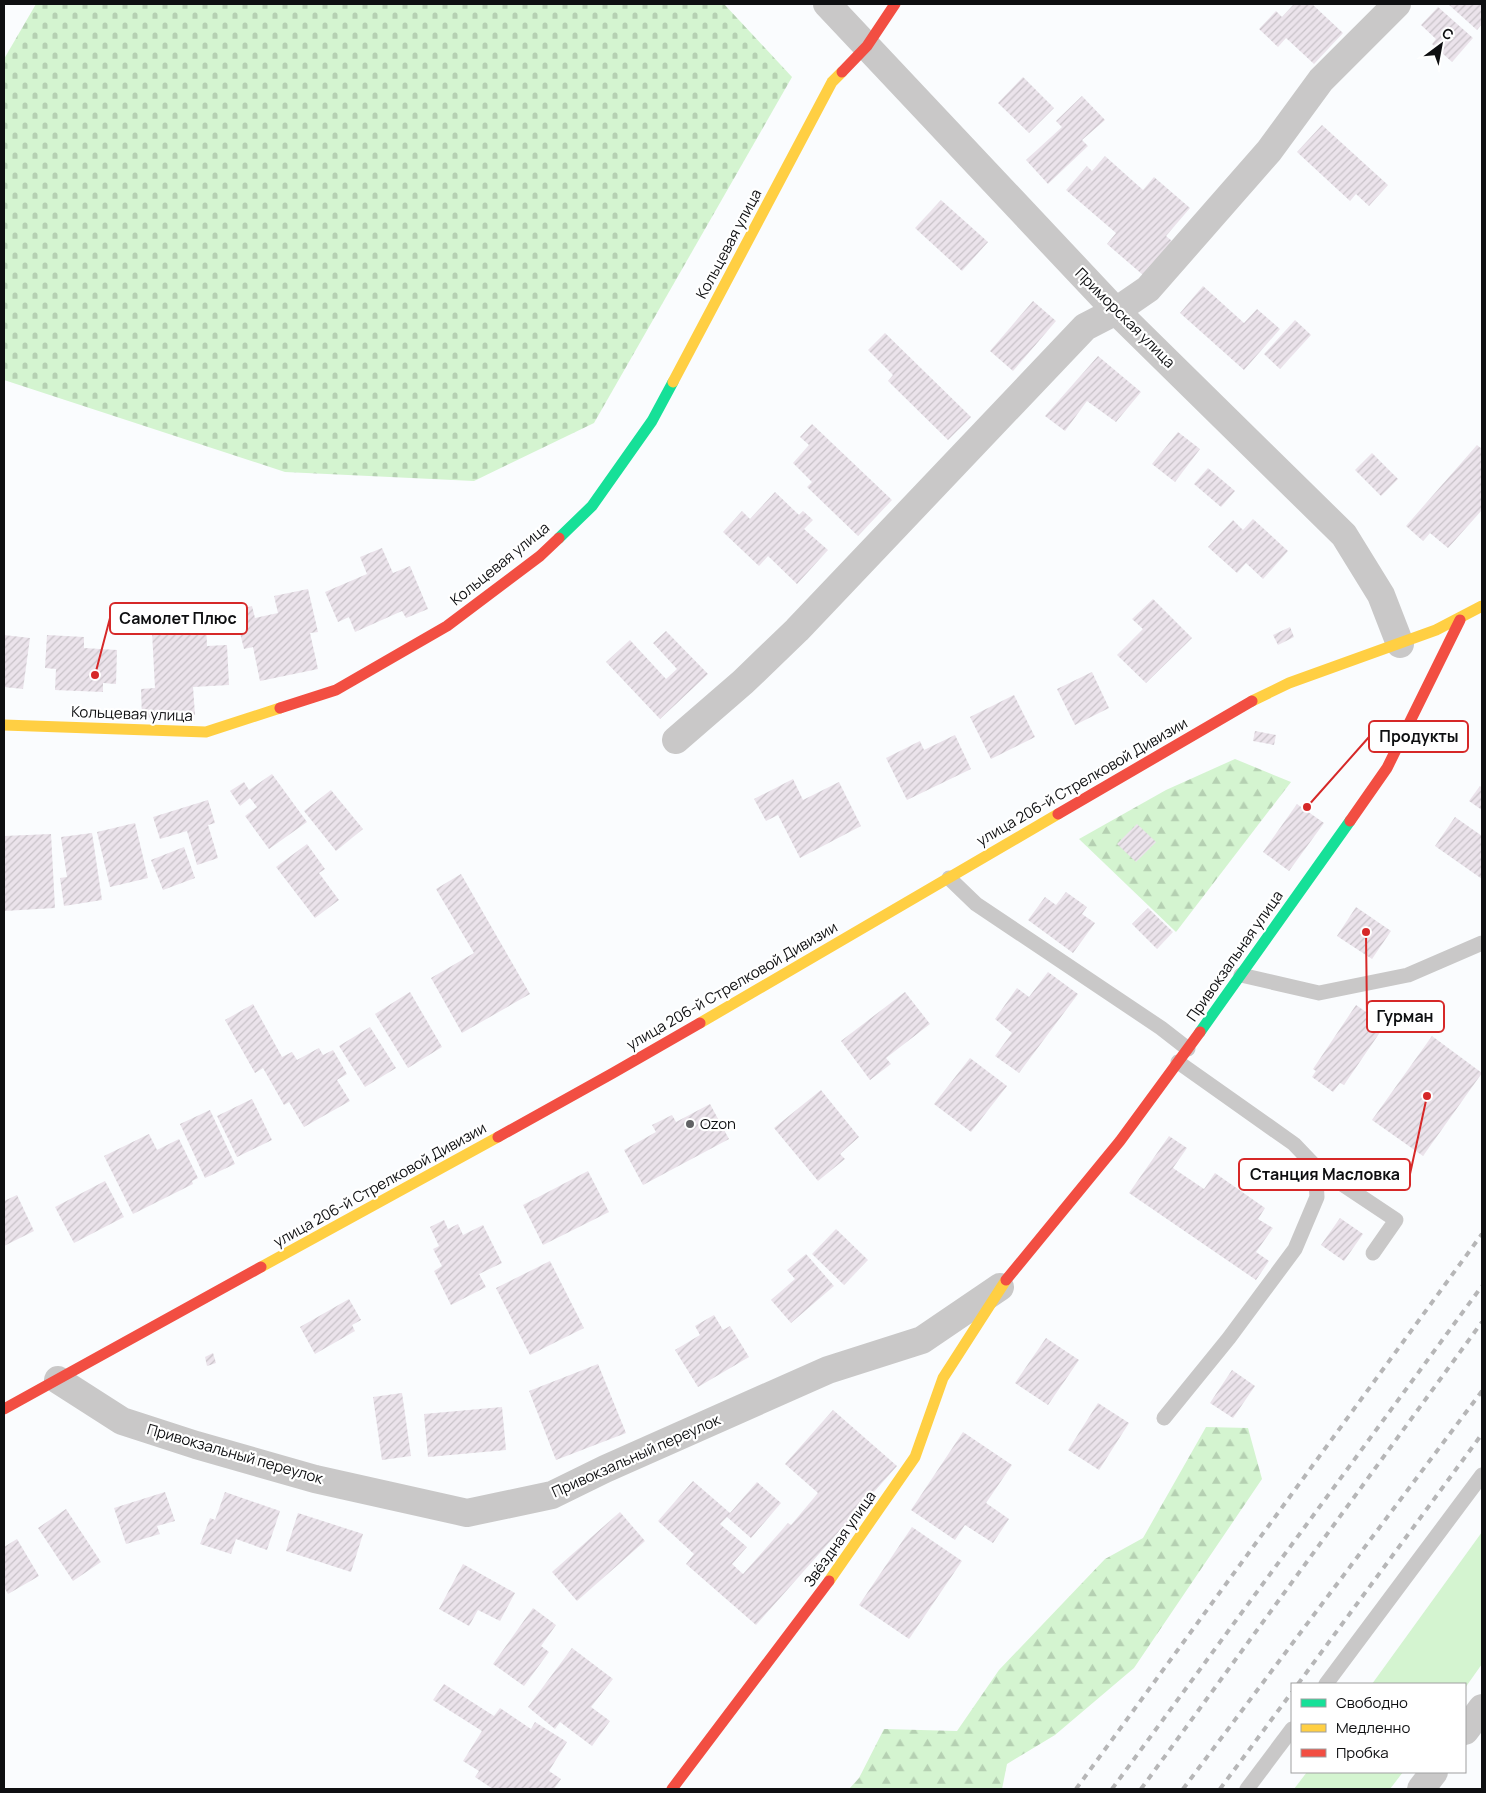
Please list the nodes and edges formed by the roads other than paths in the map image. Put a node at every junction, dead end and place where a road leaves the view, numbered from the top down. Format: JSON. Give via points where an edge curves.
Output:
{"nodes":[{"id":1,"x":827,"y":4,"type":"edge"},
{"id":2,"x":896,"y":4,"type":"edge"},
{"id":3,"x":1397,"y":4,"type":"edge"},
{"id":4,"x":867,"y":46,"type":"junction"},
{"id":5,"x":1116,"y":311,"type":"junction"},
{"id":6,"x":1482,"y":606,"type":"edge"},
{"id":7,"x":1460,"y":620,"type":"junction"},
{"id":8,"x":1400,"y":644,"type":"junction"},
{"id":9,"x":4,"y":725,"type":"edge"},
{"id":10,"x":676,"y":740,"type":"dead end"},
{"id":11,"x":948,"y":878,"type":"junction"},
{"id":12,"x":1482,"y":943,"type":"edge"},
{"id":13,"x":1241,"y":974,"type":"junction"},
{"id":14,"x":1188,"y":1049,"type":"junction"},
{"id":15,"x":1178,"y":1062,"type":"junction"},
{"id":16,"x":1315,"y":1166,"type":"junction"},
{"id":17,"x":1373,"y":1253,"type":"dead end"},
{"id":18,"x":1000,"y":1287,"type":"junction"},
{"id":19,"x":58,"y":1380,"type":"junction"},
{"id":20,"x":4,"y":1409,"type":"edge"},
{"id":21,"x":1164,"y":1418,"type":"dead end"},
{"id":22,"x":1482,"y":1475,"type":"edge"},
{"id":23,"x":1327,"y":1683,"type":"edge"},
{"id":24,"x":1482,"y":1708,"type":"edge"},
{"id":25,"x":1291,"y":1730,"type":"edge"},
{"id":26,"x":1466,"y":1730,"type":"edge"},
{"id":27,"x":1433,"y":1773,"type":"edge"},
{"id":28,"x":672,"y":1789,"type":"edge"},
{"id":29,"x":1247,"y":1789,"type":"edge"},
{"id":30,"x":1421,"y":1789,"type":"edge"}],
"edges":[{"from":1,"to":4,"type":"street","name":"Приморская улица"},
{"from":2,"to":4,"type":"street","name":"Кольцевая улица"},
{"from":3,"to":5,"type":"street","via":[[1321,80],[1269,151],[1148,289]]},
{"from":4,"to":5,"type":"street","name":"Приморская улица"},
{"from":4,"to":9,"type":"street","name":"Кольцевая улица","via":[[832,82],[652,421],[592,506],[540,556],[447,626],[336,690],[206,732]]},
{"from":5,"to":8,"type":"street","name":"Приморская улица","via":[[1344,535],[1381,595]]},
{"from":5,"to":10,"type":"street","via":[[1085,327],[797,630]]},
{"from":6,"to":7,"type":"street","name":"улица 206-й Стрелковой Дивизии"},
{"from":7,"to":8,"type":"street","name":"улица 206-й Стрелковой Дивизии"},
{"from":7,"to":13,"type":"street","name":"Привокзальная улица","via":[[1388,768]]},
{"from":8,"to":11,"type":"street","name":"улица 206-й Стрелковой Дивизии","via":[[1288,683],[1254,700]]},
{"from":11,"to":14,"type":"lane","via":[[976,904]]},
{"from":11,"to":19,"type":"street","name":"улица 206-й Стрелковой Дивизии","via":[[613,1073]]},
{"from":12,"to":13,"type":"lane","via":[[1408,976],[1319,993]]},
{"from":13,"to":14,"type":"street","name":"Привокзальная улица"},
{"from":14,"to":15,"type":"street","name":"Привокзальная улица"},
{"from":15,"to":16,"type":"lane","via":[[1294,1144]]},
{"from":15,"to":18,"type":"street","name":"Привокзальная улица","via":[[1120,1141]]},
{"from":16,"to":17,"type":"lane","via":[[1396,1220]]},
{"from":16,"to":21,"type":"lane","via":[[1317,1197],[1295,1249]]},
{"from":18,"to":19,"type":"street","name":"Привокзальный переулок","via":[[922,1340],[828,1370],[552,1495],[466,1513],[315,1479],[186,1442],[122,1420]]},
{"from":18,"to":28,"type":"street","name":"Звёздная улица","via":[[942,1378],[916,1457],[846,1559]]},
{"from":19,"to":20,"type":"street","name":"улица 206-й Стрелковой Дивизии"},
{"from":22,"to":23,"type":"lane"},
{"from":24,"to":26,"type":"street"},
{"from":25,"to":29,"type":"lane"},
{"from":27,"to":30,"type":"street"}]}
